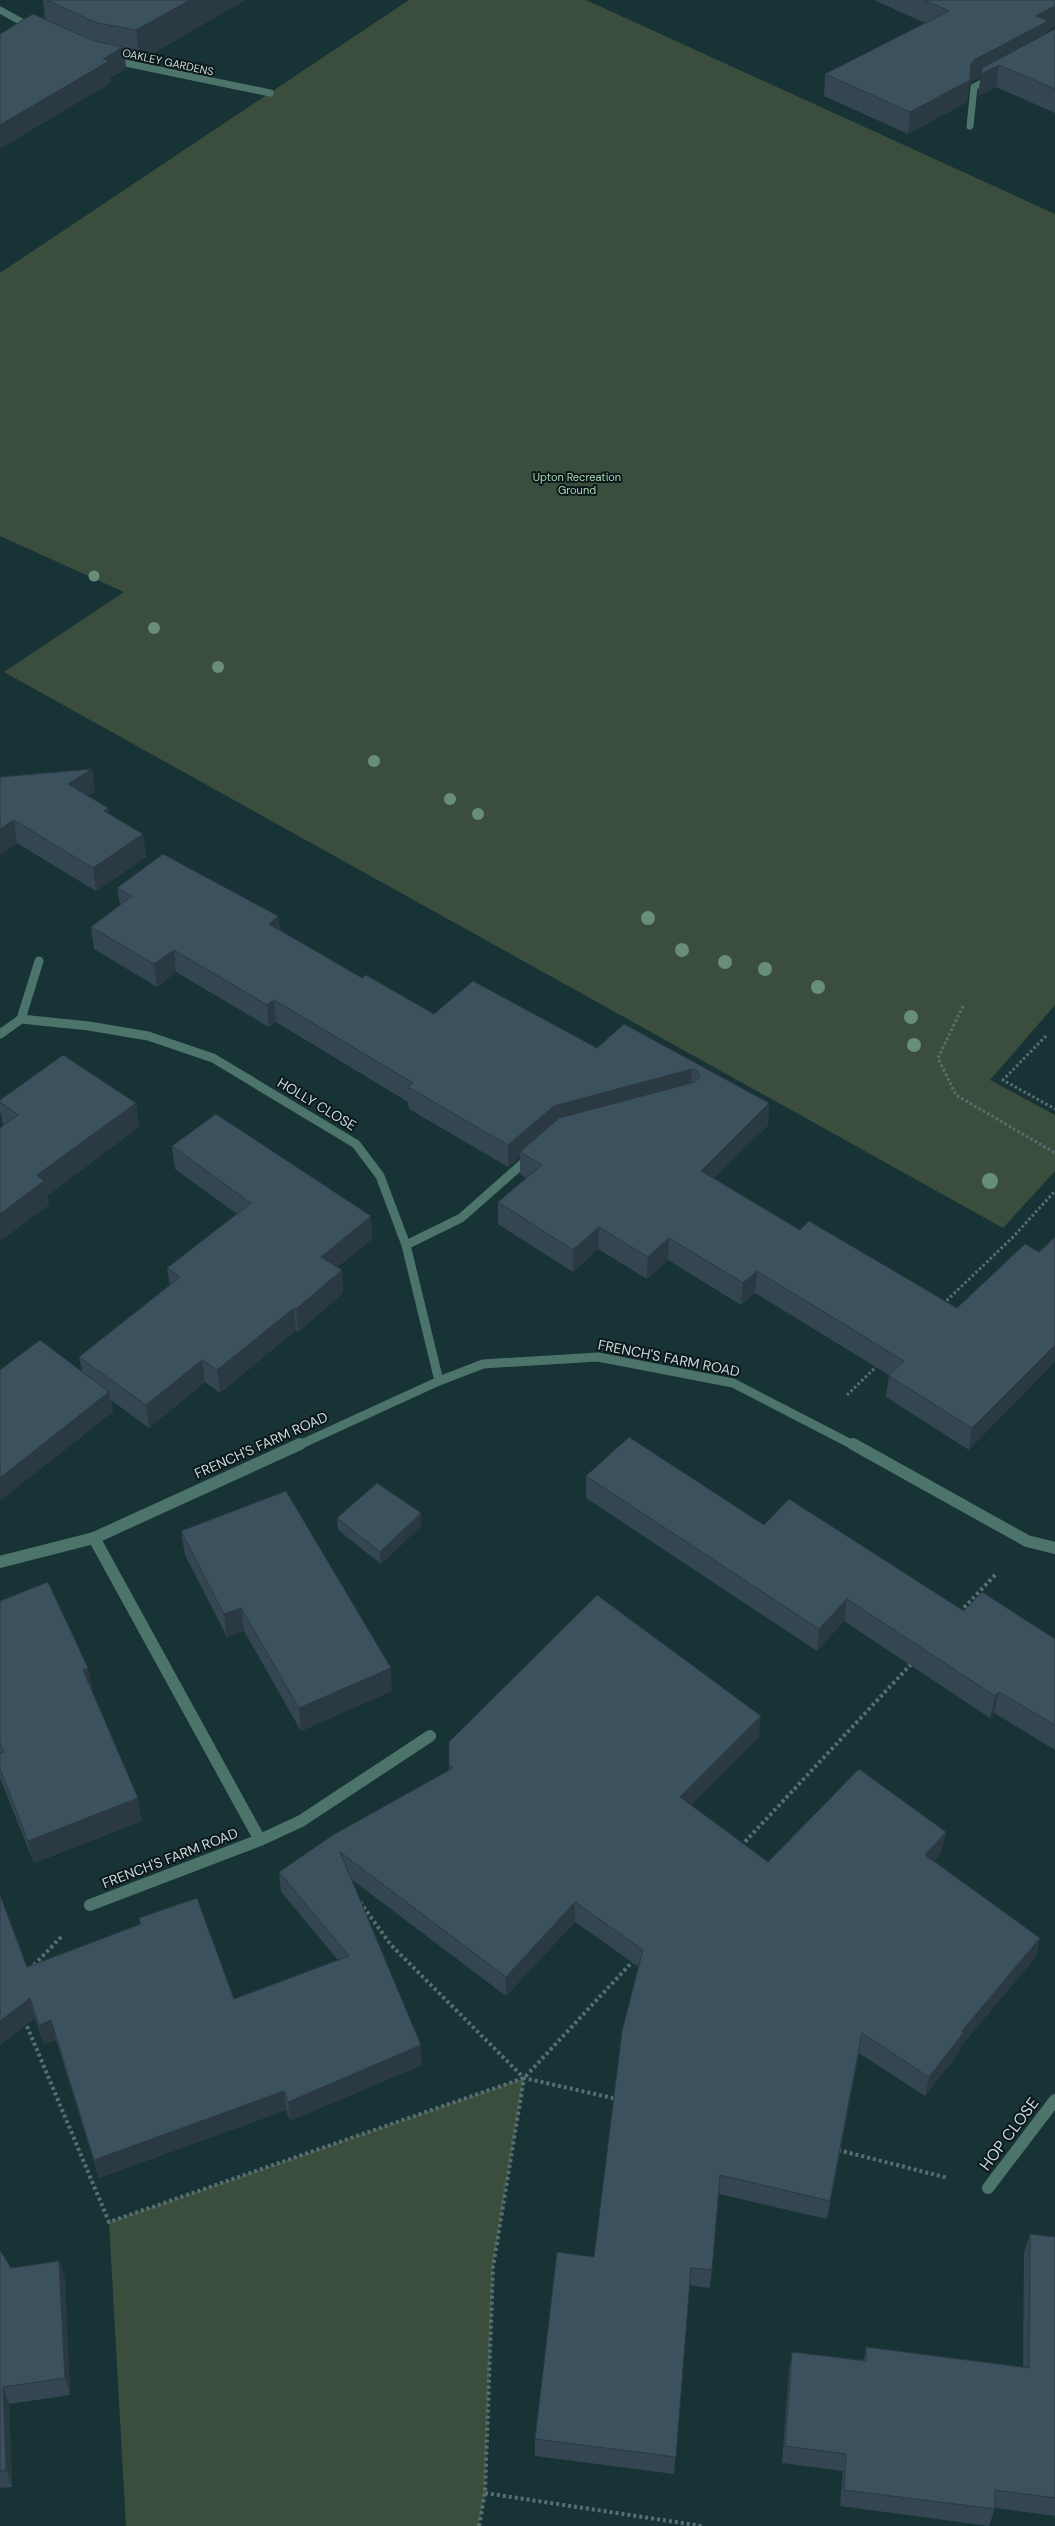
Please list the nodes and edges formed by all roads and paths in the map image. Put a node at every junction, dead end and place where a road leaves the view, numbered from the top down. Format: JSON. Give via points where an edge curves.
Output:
{"nodes":[{"id":1,"x":0,"y":10,"type":"edge"},
{"id":2,"x":37,"y":30,"type":"edge"},
{"id":3,"x":99,"y":58,"type":"edge"},
{"id":4,"x":1000,"y":73,"type":"edge"},
{"id":5,"x":270,"y":93,"type":"dead end"},
{"id":6,"x":970,"y":126,"type":"dead end"},
{"id":7,"x":39,"y":961,"type":"dead end"},
{"id":8,"x":963,"y":1006,"type":"dead end"},
{"id":9,"x":22,"y":1019,"type":"junction"},
{"id":10,"x":0,"y":1034,"type":"edge"},
{"id":11,"x":1046,"y":1036,"type":"dead end"},
{"id":12,"x":1055,"y":1109,"type":"edge"},
{"id":13,"x":1055,"y":1153,"type":"edge"},
{"id":14,"x":534,"y":1154,"type":"edge"},
{"id":15,"x":1055,"y":1191,"type":"edge"},
{"id":16,"x":406,"y":1245,"type":"junction"},
{"id":17,"x":935,"y":1311,"type":"edge"},
{"id":18,"x":879,"y":1364,"type":"edge"},
{"id":19,"x":439,"y":1381,"type":"junction"},
{"id":20,"x":816,"y":1424,"type":"junction"},
{"id":21,"x":94,"y":1538,"type":"junction"},
{"id":22,"x":1027,"y":1541,"type":"junction"},
{"id":23,"x":1055,"y":1548,"type":"edge"},
{"id":24,"x":0,"y":1562,"type":"edge"},
{"id":25,"x":959,"y":1613,"type":"edge"},
{"id":26,"x":918,"y":1657,"type":"edge"},
{"id":27,"x":430,"y":1736,"type":"dead end"},
{"id":28,"x":260,"y":1840,"type":"junction"},
{"id":29,"x":735,"y":1853,"type":"edge"},
{"id":30,"x":357,"y":1898,"type":"edge"},
{"id":31,"x":90,"y":1905,"type":"joint"},
{"id":32,"x":640,"y":1954,"type":"edge"},
{"id":33,"x":32,"y":1967,"type":"edge"},
{"id":34,"x":13,"y":2018,"type":"edge"},
{"id":35,"x":524,"y":2078,"type":"junction"},
{"id":36,"x":619,"y":2100,"type":"edge"},
{"id":37,"x":1055,"y":2100,"type":"edge"},
{"id":38,"x":827,"y":2148,"type":"edge"},
{"id":39,"x":988,"y":2188,"type":"joint"},
{"id":40,"x":486,"y":2493,"type":"junction"},
{"id":41,"x":479,"y":2526,"type":"edge"},
{"id":42,"x":702,"y":2526,"type":"edge"}],
"edges":[{"from":1,"to":2,"type":"street","via":[[8,20]]},
{"from":3,"to":5,"type":"street","name":"OAKLEY GARDENS"},
{"from":4,"to":6,"type":"street","via":[[974,87]]},
{"from":7,"to":9,"type":"street"},
{"from":8,"to":13,"type":"path","via":[[938,1058],[956,1095]]},
{"from":9,"to":10,"type":"street"},
{"from":9,"to":16,"type":"street","name":"HOLLY CLOSE","via":[[148,1036],[213,1058],[299,1108],[356,1144],[380,1176]]},
{"from":11,"to":12,"type":"path","via":[[1003,1080]]},
{"from":14,"to":16,"type":"street","via":[[461,1218]]},
{"from":15,"to":17,"type":"path","via":[[1013,1237]]},
{"from":16,"to":19,"type":"street","name":"HOLLY CLOSE"},
{"from":18,"to":20,"type":"path"},
{"from":19,"to":20,"type":"street","name":"FRENCH'S FARM ROAD","via":[[483,1364],[598,1357],[733,1383]]},
{"from":19,"to":21,"type":"street","name":"FRENCH'S FARM ROAD"},
{"from":20,"to":22,"type":"street","name":"FRENCH'S FARM ROAD"},
{"from":21,"to":24,"type":"street","name":"FRENCH'S FARM ROAD"},
{"from":21,"to":28,"type":"street","name":"FRENCH'S FARM ROAD"},
{"from":22,"to":23,"type":"street","name":"FRENCH'S FARM ROAD"},
{"from":22,"to":25,"type":"path"},
{"from":26,"to":29,"type":"path"},
{"from":27,"to":28,"type":"street","name":"FRENCH'S FARM ROAD","via":[[301,1821]]},
{"from":28,"to":31,"type":"street","name":"FRENCH'S FARM ROAD"},
{"from":30,"to":35,"type":"path","via":[[391,1945]]},
{"from":31,"to":33,"type":"path"},
{"from":32,"to":35,"type":"path"},
{"from":34,"to":35,"type":"path","via":[[27,2026],[109,2222]]},
{"from":35,"to":36,"type":"path"},
{"from":35,"to":40,"type":"path","via":[[493,2267]]},
{"from":37,"to":39,"type":"street","name":"HOP CLOSE"},
{"from":38,"to":39,"type":"path"},
{"from":40,"to":41,"type":"path"},
{"from":40,"to":42,"type":"path"}]}
